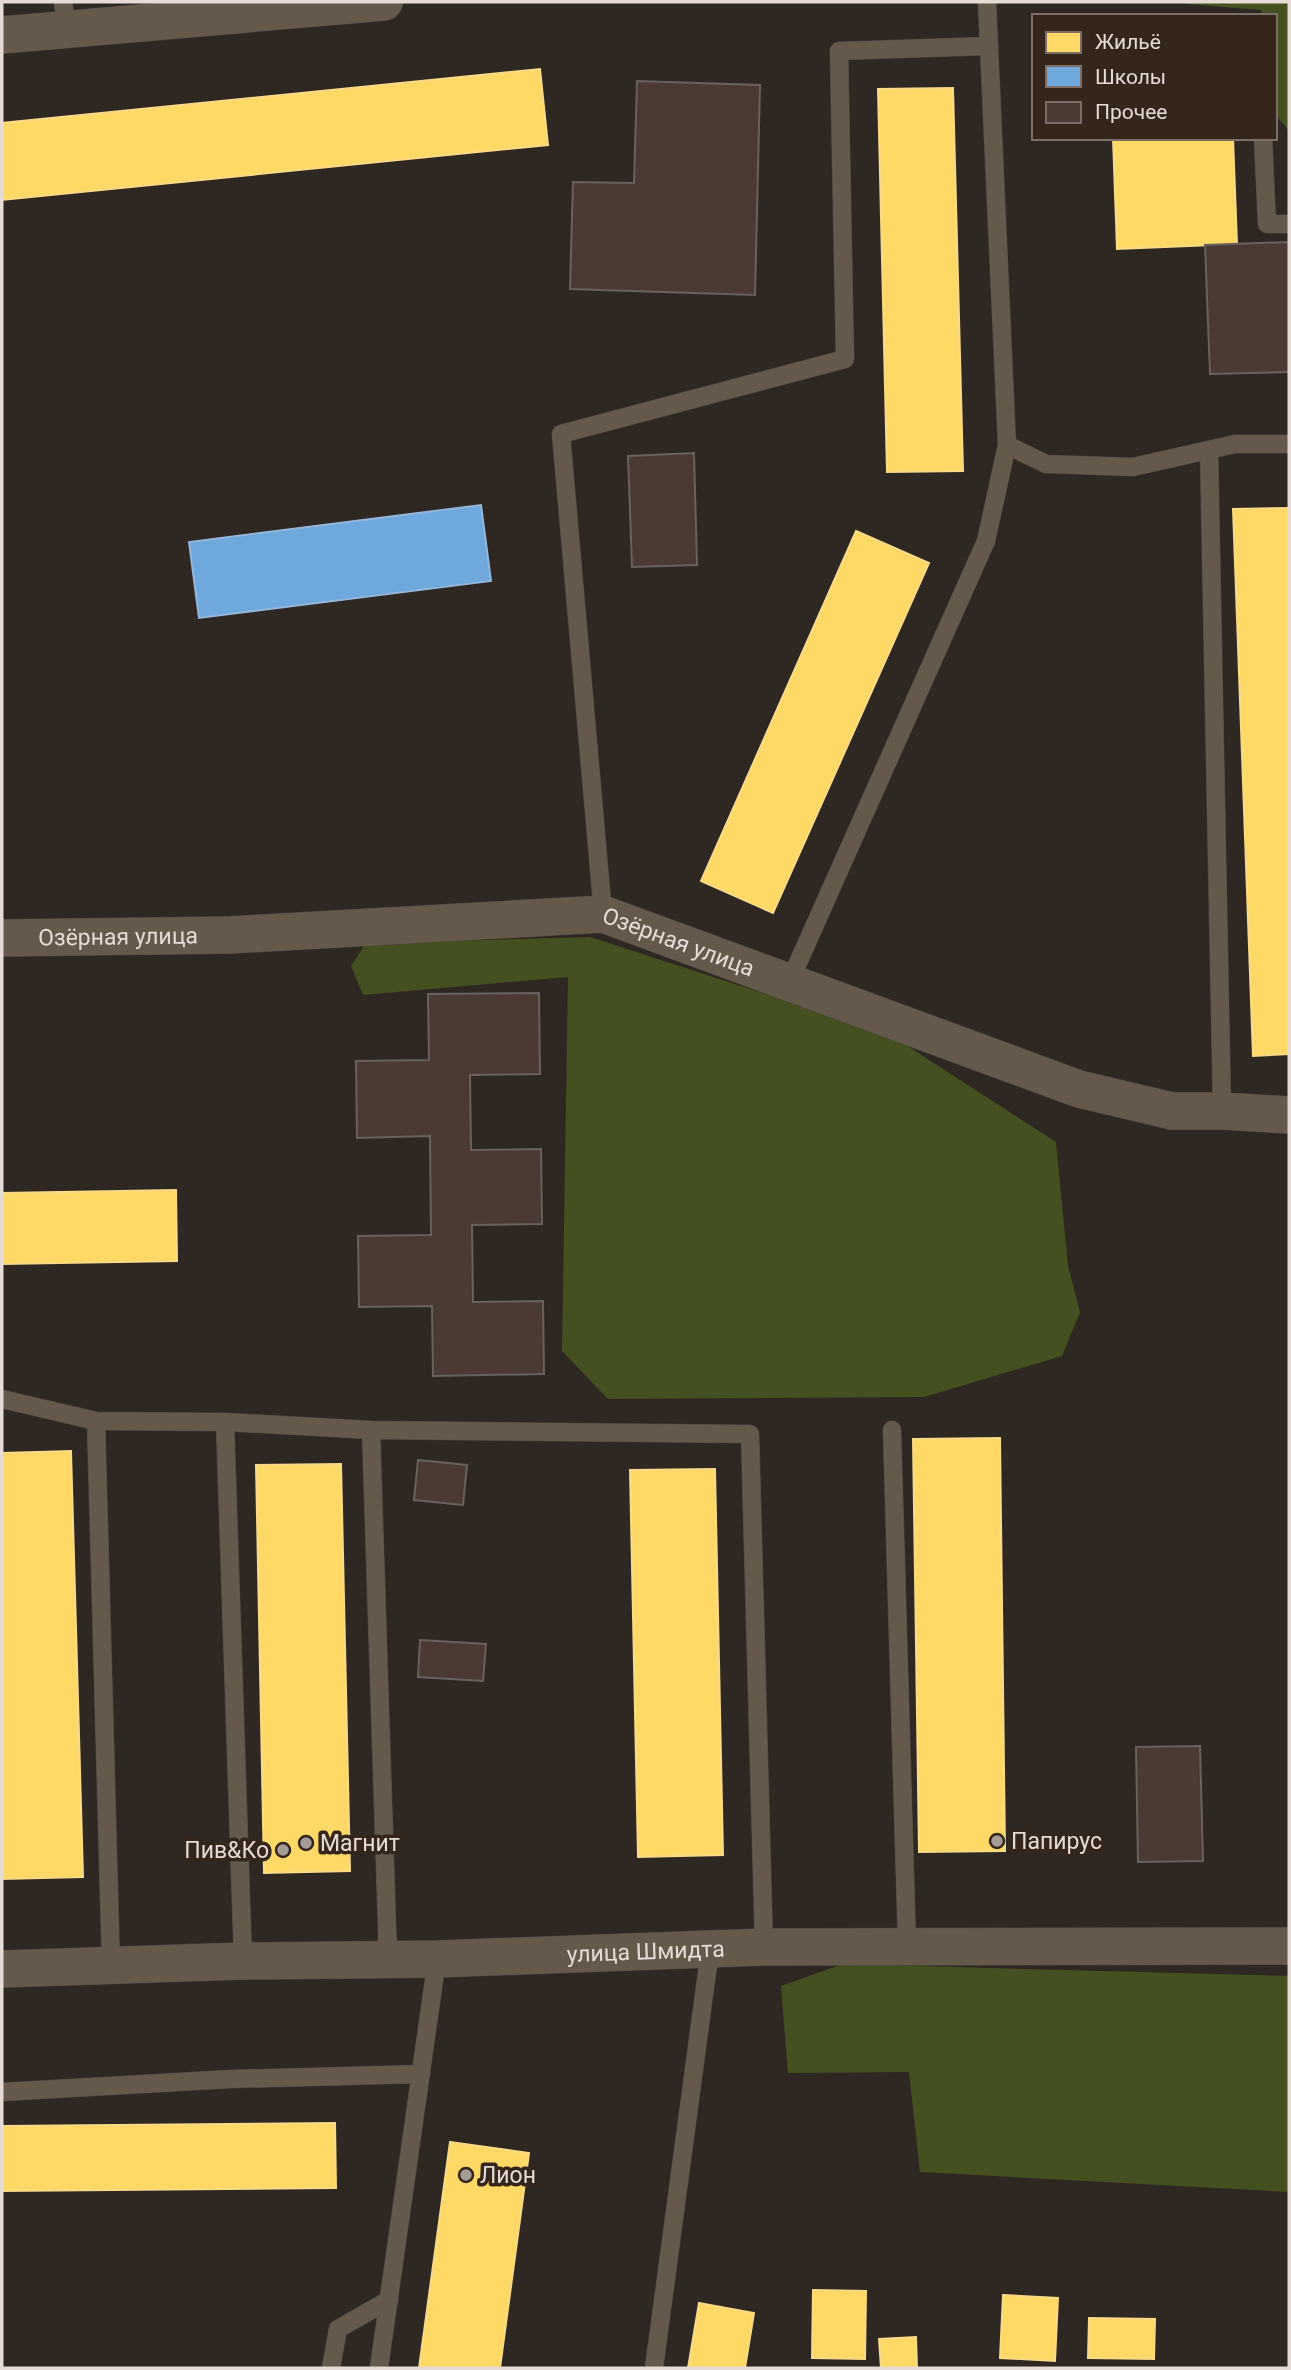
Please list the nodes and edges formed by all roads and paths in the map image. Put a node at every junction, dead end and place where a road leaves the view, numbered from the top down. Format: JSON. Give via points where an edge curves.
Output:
{"nodes":[{"id":1,"x":384,"y":2,"type":"edge"},
{"id":2,"x":986,"y":2,"type":"edge"},
{"id":3,"x":65,"y":15,"type":"edge"},
{"id":4,"x":2,"y":35,"type":"edge"},
{"id":5,"x":989,"y":46,"type":"junction"},
{"id":6,"x":1263,"y":140,"type":"edge"},
{"id":7,"x":1289,"y":224,"type":"edge"},
{"id":8,"x":1289,"y":444,"type":"edge"},
{"id":9,"x":1007,"y":445,"type":"junction"},
{"id":10,"x":1209,"y":450,"type":"junction"},
{"id":11,"x":603,"y":914,"type":"junction"},
{"id":12,"x":2,"y":938,"type":"edge"},
{"id":13,"x":789,"y":983,"type":"junction"},
{"id":14,"x":1222,"y":1111,"type":"junction"},
{"id":15,"x":1289,"y":1115,"type":"edge"},
{"id":16,"x":2,"y":1399,"type":"edge"},
{"id":17,"x":96,"y":1421,"type":"junction"},
{"id":18,"x":225,"y":1422,"type":"junction"},
{"id":19,"x":371,"y":1430,"type":"junction"},
{"id":20,"x":892,"y":1430,"type":"dead end"},
{"id":21,"x":1289,"y":1946,"type":"edge"},
{"id":22,"x":764,"y":1947,"type":"junction"},
{"id":23,"x":907,"y":1947,"type":"junction"},
{"id":24,"x":710,"y":1950,"type":"junction"},
{"id":25,"x":387,"y":1958,"type":"junction"},
{"id":26,"x":437,"y":1959,"type":"junction"},
{"id":27,"x":243,"y":1961,"type":"junction"},
{"id":28,"x":111,"y":1966,"type":"junction"},
{"id":29,"x":2,"y":1969,"type":"edge"},
{"id":30,"x":421,"y":2074,"type":"junction"},
{"id":31,"x":2,"y":2092,"type":"edge"},
{"id":32,"x":389,"y":2300,"type":"junction"},
{"id":33,"x":331,"y":2368,"type":"edge"},
{"id":34,"x":379,"y":2368,"type":"edge"},
{"id":35,"x":654,"y":2368,"type":"edge"}],
"edges":[{"from":1,"to":3,"type":"street"},
{"from":2,"to":5,"type":"lane"},
{"from":3,"to":4,"type":"street"},
{"from":5,"to":9,"type":"lane"},
{"from":5,"to":11,"type":"lane","via":[[839,51],[845,359],[561,433]]},
{"from":6,"to":7,"type":"lane","via":[[1267,224]]},
{"from":8,"to":10,"type":"lane","via":[[1235,444]]},
{"from":9,"to":10,"type":"lane","via":[[1046,464],[1133,467]]},
{"from":9,"to":13,"type":"lane","via":[[986,541]]},
{"from":10,"to":14,"type":"lane"},
{"from":11,"to":12,"type":"street","name":"Озёрная улица","via":[[230,935]]},
{"from":11,"to":13,"type":"street","name":"Озёрная улица"},
{"from":13,"to":14,"type":"street","name":"Озёрная улица","via":[[1079,1089],[1172,1111]]},
{"from":14,"to":15,"type":"street","name":"Озёрная улица"},
{"from":16,"to":17,"type":"lane"},
{"from":17,"to":18,"type":"lane"},
{"from":17,"to":28,"type":"lane"},
{"from":18,"to":19,"type":"lane"},
{"from":18,"to":27,"type":"lane"},
{"from":19,"to":22,"type":"lane","via":[[750,1434]]},
{"from":19,"to":25,"type":"lane"},
{"from":20,"to":23,"type":"lane"},
{"from":21,"to":23,"type":"street","name":"улица Шмидта"},
{"from":22,"to":23,"type":"street","name":"улица Шмидта"},
{"from":22,"to":24,"type":"street","name":"улица Шмидта"},
{"from":24,"to":26,"type":"street","name":"улица Шмидта"},
{"from":24,"to":35,"type":"lane"},
{"from":25,"to":26,"type":"street","name":"улица Шмидта"},
{"from":25,"to":27,"type":"street","name":"улица Шмидта"},
{"from":26,"to":30,"type":"lane"},
{"from":27,"to":28,"type":"street","name":"улица Шмидта"},
{"from":28,"to":29,"type":"street","name":"улица Шмидта"},
{"from":30,"to":31,"type":"lane"},
{"from":30,"to":32,"type":"lane"},
{"from":32,"to":33,"type":"lane","via":[[338,2329]]},
{"from":32,"to":34,"type":"lane"}]}
